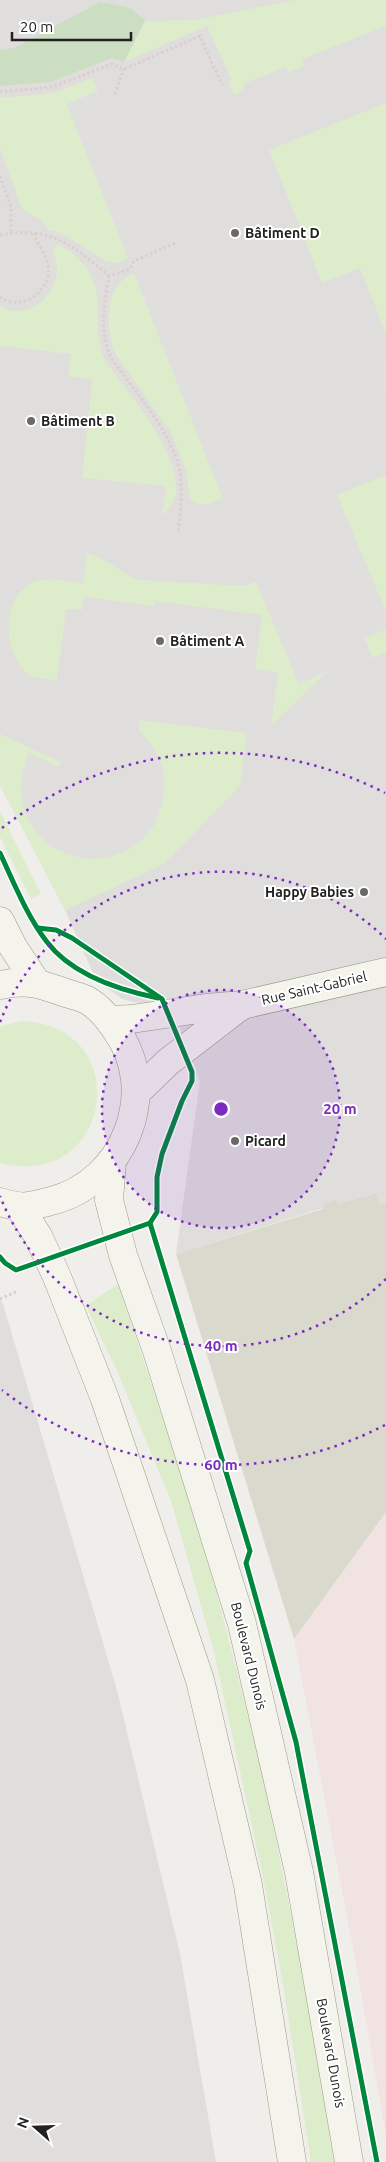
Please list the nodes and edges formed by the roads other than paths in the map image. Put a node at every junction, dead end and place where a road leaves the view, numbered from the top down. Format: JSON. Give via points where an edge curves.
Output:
{"nodes":[{"id":1,"x":0,"y":921,"type":"edge"},
{"id":2,"x":386,"y":972,"type":"edge"},
{"id":3,"x":36,"y":982,"type":"junction"},
{"id":4,"x":0,"y":984,"type":"edge"},
{"id":5,"x":242,"y":1005,"type":"junction"},
{"id":6,"x":109,"y":1020,"type":"junction"},
{"id":7,"x":137,"y":1092,"type":"junction"},
{"id":8,"x":112,"y":1162,"type":"junction"},
{"id":9,"x":10,"y":1205,"type":"edge"},
{"id":10,"x":292,"y":2162,"type":"edge"},
{"id":11,"x":349,"y":2162,"type":"edge"}],
"edges":[{"from":1,"to":3,"type":"main road"},
{"from":2,"to":5,"type":"main road","name":"Rue Saint-Gabriel"},
{"from":3,"to":4,"type":"main road"},
{"from":3,"to":6,"type":"main road","via":[[88,1000]]},
{"from":5,"to":6,"type":"main road","name":"Rue Saint-Gabriel"},
{"from":5,"to":7,"type":"main road","name":"Rue Saint-Gabriel","via":[[168,1062]]},
{"from":6,"to":7,"type":"main road","via":[[122,1037],[130,1056]]},
{"from":7,"to":8,"type":"main road","via":[[131,1128]]},
{"from":8,"to":9,"type":"main road","via":[[91,1184],[63,1198]]},
{"from":8,"to":11,"type":"main road","name":"Boulevard Dunois","via":[[109,1200],[123,1255],[157,1350],[242,1624],[299,1872]]},
{"from":9,"to":10,"type":"main road","via":[[38,1236],[57,1277],[105,1399],[200,1680],[248,1885]]}]}
